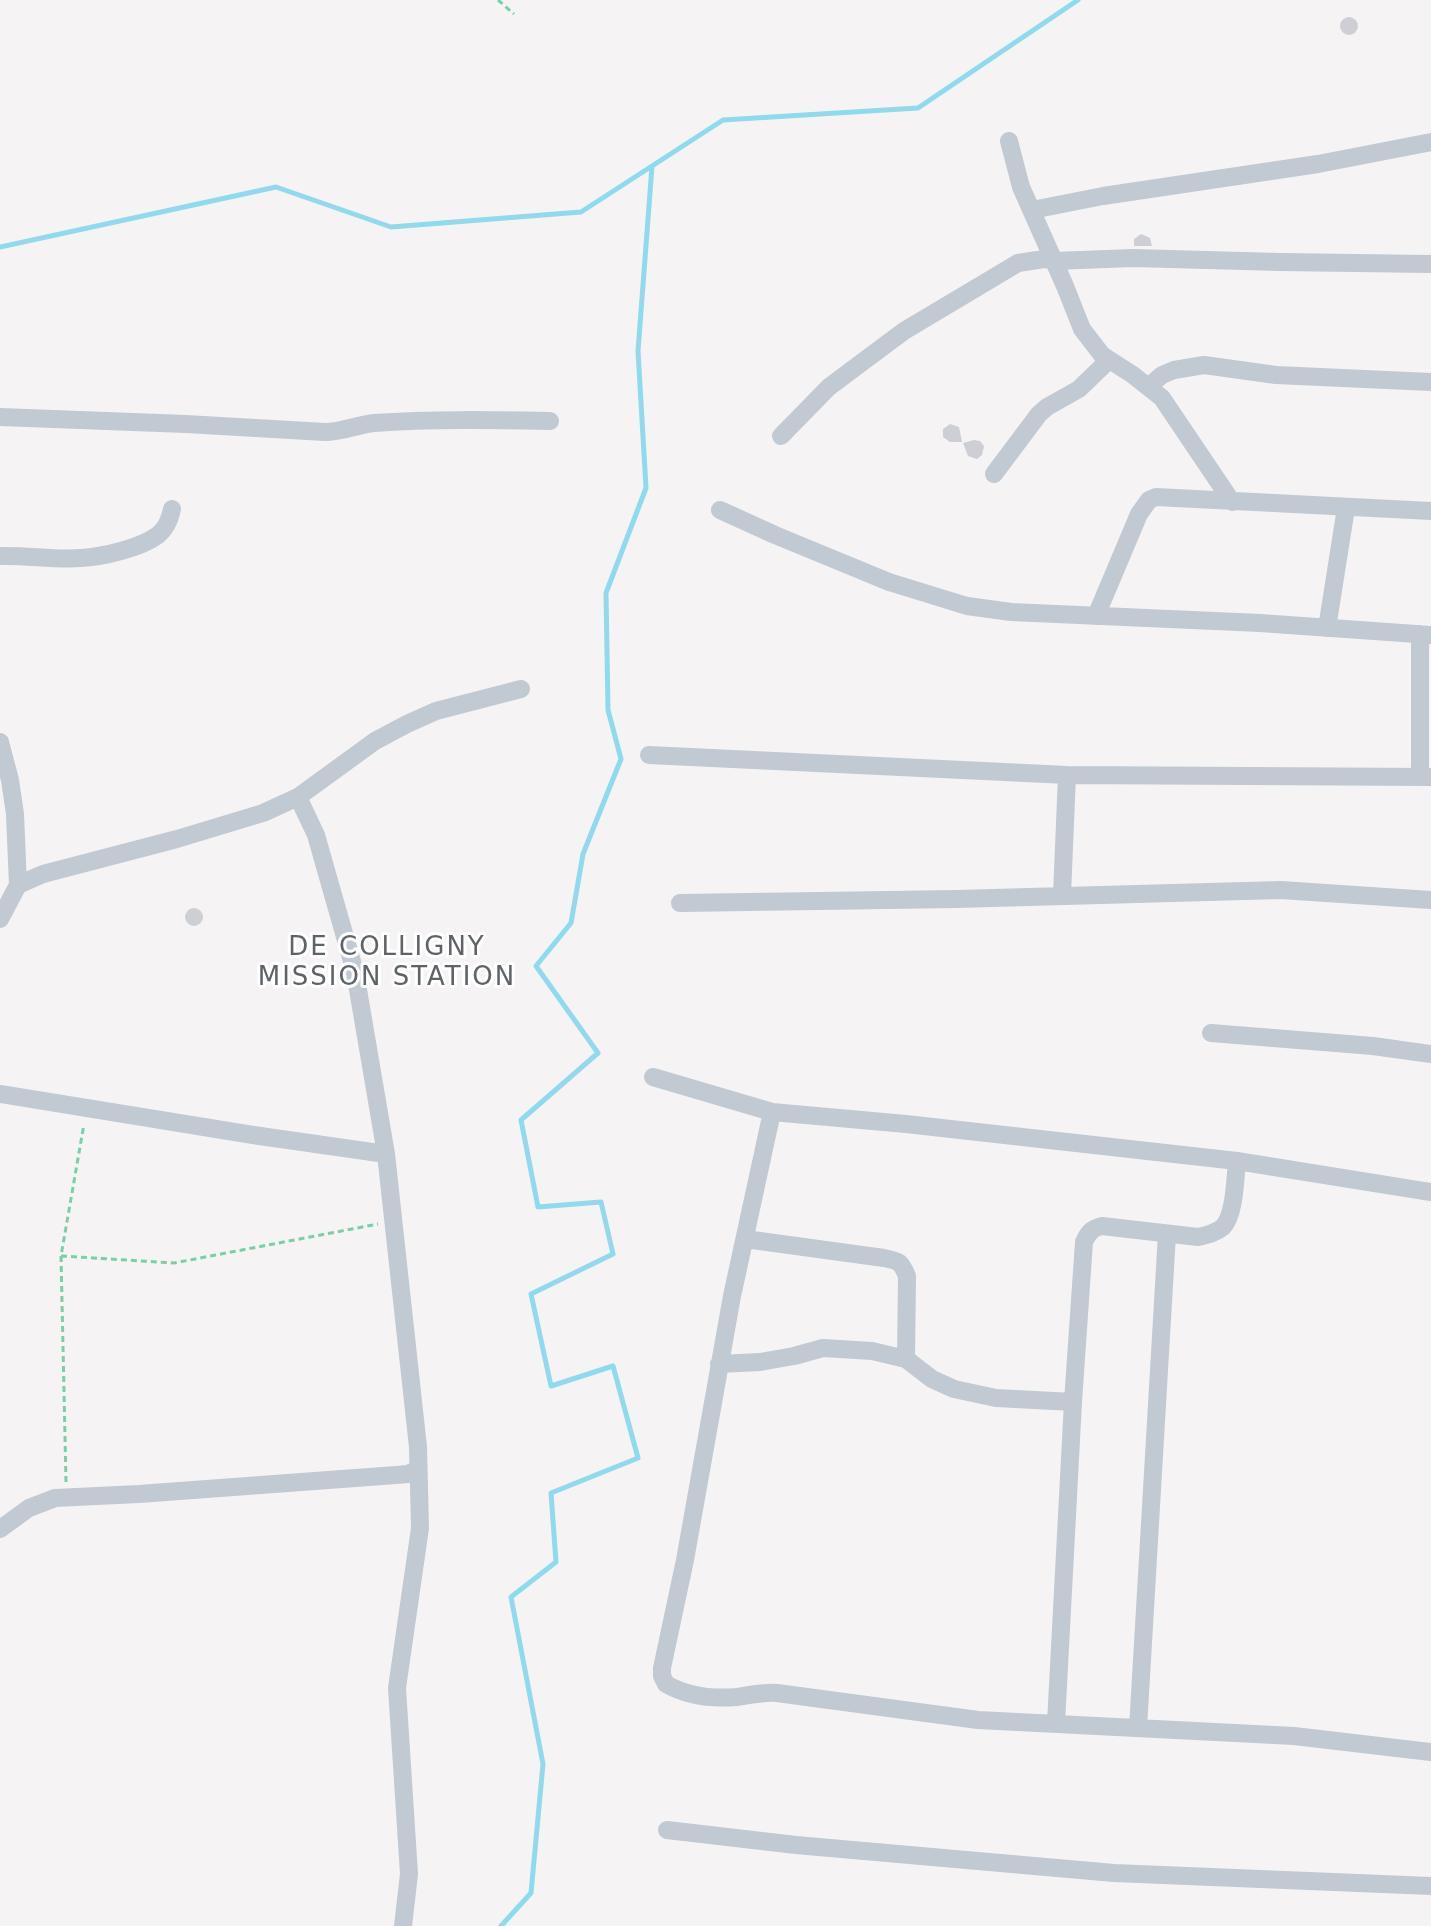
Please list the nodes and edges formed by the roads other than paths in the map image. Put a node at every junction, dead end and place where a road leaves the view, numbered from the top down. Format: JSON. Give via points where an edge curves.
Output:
{"nodes":[{"id":1,"x":1009,"y":141,"type":"dead end"},
{"id":2,"x":1431,"y":142,"type":"edge"},
{"id":3,"x":1032,"y":210,"type":"junction"},
{"id":4,"x":1054,"y":261,"type":"junction"},
{"id":5,"x":1431,"y":264,"type":"edge"},
{"id":6,"x":1109,"y":360,"type":"junction"},
{"id":7,"x":1431,"y":382,"type":"edge"},
{"id":8,"x":1148,"y":387,"type":"junction"},
{"id":9,"x":0,"y":417,"type":"edge"},
{"id":10,"x":550,"y":421,"type":"dead end"},
{"id":11,"x":781,"y":436,"type":"dead end"},
{"id":12,"x":994,"y":474,"type":"dead end"},
{"id":13,"x":1232,"y":502,"type":"junction"},
{"id":14,"x":1346,"y":508,"type":"junction"},
{"id":15,"x":172,"y":509,"type":"dead end"},
{"id":16,"x":720,"y":510,"type":"dead end"},
{"id":17,"x":1431,"y":511,"type":"edge"},
{"id":18,"x":0,"y":556,"type":"edge"},
{"id":19,"x":1096,"y":616,"type":"junction"},
{"id":20,"x":1327,"y":628,"type":"junction"},
{"id":21,"x":1425,"y":634,"type":"edge"},
{"id":22,"x":521,"y":689,"type":"dead end"},
{"id":23,"x":0,"y":742,"type":"edge"},
{"id":24,"x":649,"y":755,"type":"dead end"},
{"id":25,"x":1067,"y":775,"type":"junction"},
{"id":26,"x":1426,"y":777,"type":"edge"},
{"id":27,"x":298,"y":797,"type":"junction"},
{"id":28,"x":18,"y":885,"type":"junction"},
{"id":29,"x":1062,"y":895,"type":"junction"},
{"id":30,"x":1431,"y":900,"type":"edge"},
{"id":31,"x":680,"y":903,"type":"dead end"},
{"id":32,"x":0,"y":919,"type":"edge"},
{"id":33,"x":1211,"y":1033,"type":"dead end"},
{"id":34,"x":1431,"y":1054,"type":"edge"},
{"id":35,"x":653,"y":1077,"type":"dead end"},
{"id":36,"x":0,"y":1094,"type":"edge"},
{"id":37,"x":772,"y":1112,"type":"junction"},
{"id":38,"x":386,"y":1154,"type":"junction"},
{"id":39,"x":1237,"y":1161,"type":"junction"},
{"id":40,"x":1431,"y":1192,"type":"edge"},
{"id":41,"x":1167,"y":1234,"type":"junction"},
{"id":42,"x":745,"y":1239,"type":"junction"},
{"id":43,"x":906,"y":1359,"type":"junction"},
{"id":44,"x":719,"y":1364,"type":"junction"},
{"id":45,"x":1073,"y":1402,"type":"junction"},
{"id":46,"x":418,"y":1469,"type":"junction"},
{"id":47,"x":0,"y":1529,"type":"edge"},
{"id":48,"x":1056,"y":1723,"type":"junction"},
{"id":49,"x":1138,"y":1728,"type":"junction"},
{"id":50,"x":1431,"y":1752,"type":"edge"},
{"id":51,"x":667,"y":1830,"type":"dead end"},
{"id":52,"x":1431,"y":1886,"type":"edge"},
{"id":53,"x":403,"y":1926,"type":"edge"}],
"edges":[{"from":1,"to":3,"type":"street"},
{"from":2,"to":3,"type":"street"},
{"from":3,"to":4,"type":"street"},
{"from":4,"to":5,"type":"street"},
{"from":4,"to":6,"type":"street","via":[[1082,329]]},
{"from":4,"to":11,"type":"street","via":[[1018,263],[904,331],[829,387]]},
{"from":6,"to":8,"type":"street"},
{"from":6,"to":12,"type":"street","via":[[1079,389],[1039,414]]},
{"from":7,"to":8,"type":"street","via":[[1276,375],[1204,365],[1174,370]]},
{"from":8,"to":13,"type":"street","via":[[1171,410]]},
{"from":9,"to":10,"type":"street","via":[[325,432],[376,423]]},
{"from":13,"to":14,"type":"street"},
{"from":13,"to":19,"type":"street","via":[[1149,500]]},
{"from":14,"to":17,"type":"street"},
{"from":14,"to":20,"type":"street"},
{"from":15,"to":18,"type":"street","via":[[160,534],[126,549],[84,558]]},
{"from":16,"to":19,"type":"street","via":[[948,601],[1011,612]]},
{"from":19,"to":20,"type":"street"},
{"from":20,"to":21,"type":"street"},
{"from":21,"to":26,"type":"street"},
{"from":22,"to":27,"type":"street","via":[[407,724]]},
{"from":23,"to":28,"type":"street","via":[[15,814]]},
{"from":24,"to":25,"type":"street"},
{"from":25,"to":26,"type":"street"},
{"from":25,"to":29,"type":"street"},
{"from":27,"to":28,"type":"street","via":[[263,813]]},
{"from":27,"to":38,"type":"street","via":[[316,835],[355,972]]},
{"from":28,"to":32,"type":"street"},
{"from":29,"to":30,"type":"street","via":[[1281,890]]},
{"from":29,"to":31,"type":"street"},
{"from":33,"to":34,"type":"street"},
{"from":35,"to":37,"type":"street"},
{"from":36,"to":38,"type":"street"},
{"from":37,"to":39,"type":"street"},
{"from":37,"to":42,"type":"street"},
{"from":38,"to":46,"type":"street"},
{"from":39,"to":40,"type":"street"},
{"from":39,"to":41,"type":"street","via":[[1230,1214],[1223,1226],[1198,1237]]},
{"from":41,"to":45,"type":"street","via":[[1102,1226],[1087,1235]]},
{"from":41,"to":49,"type":"street"},
{"from":42,"to":43,"type":"street","via":[[902,1264],[907,1276]]},
{"from":42,"to":44,"type":"street"},
{"from":43,"to":44,"type":"street","via":[[837,1347]]},
{"from":43,"to":45,"type":"street","via":[[954,1389],[996,1398]]},
{"from":44,"to":48,"type":"street","via":[[662,1668],[666,1684],[697,1696],[777,1693],[978,1720]]},
{"from":45,"to":48,"type":"street"},
{"from":46,"to":47,"type":"street","via":[[396,1475],[55,1498],[29,1508]]},
{"from":46,"to":53,"type":"street","via":[[420,1528],[397,1688],[409,1874]]},
{"from":48,"to":49,"type":"street"},
{"from":49,"to":50,"type":"street","via":[[1294,1736]]},
{"from":51,"to":52,"type":"street","via":[[1114,1873]]}]}
